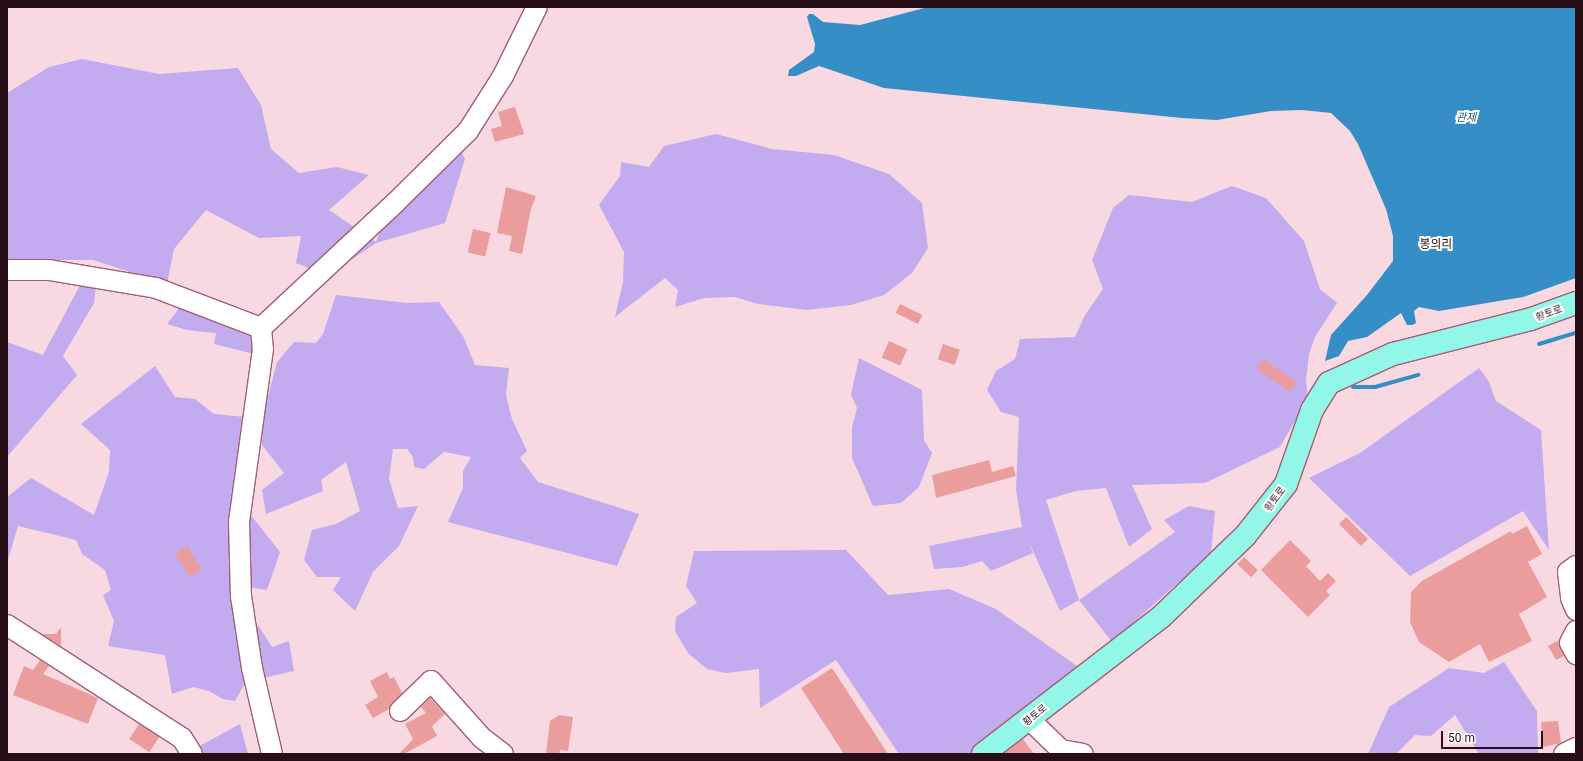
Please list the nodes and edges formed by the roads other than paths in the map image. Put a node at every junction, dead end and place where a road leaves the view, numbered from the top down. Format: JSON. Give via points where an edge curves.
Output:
{"nodes":[{"id":1,"x":537,"y":7,"type":"edge"},
{"id":2,"x":7,"y":270,"type":"edge"},
{"id":3,"x":1576,"y":303,"type":"edge"},
{"id":4,"x":260,"y":328,"type":"junction"},
{"id":5,"x":1576,"y":566,"type":"edge"},
{"id":6,"x":1576,"y":610,"type":"edge"},
{"id":7,"x":7,"y":625,"type":"edge"},
{"id":8,"x":1576,"y":631,"type":"edge"},
{"id":9,"x":1576,"y":654,"type":"edge"},
{"id":10,"x":400,"y":711,"type":"dead end"},
{"id":11,"x":1030,"y":720,"type":"junction"},
{"id":12,"x":1576,"y":748,"type":"edge"},
{"id":13,"x":192,"y":754,"type":"edge"},
{"id":14,"x":272,"y":754,"type":"edge"},
{"id":15,"x":503,"y":754,"type":"edge"},
{"id":16,"x":983,"y":754,"type":"edge"},
{"id":17,"x":1083,"y":754,"type":"edge"},
{"id":18,"x":1564,"y":754,"type":"edge"}],
"edges":[{"from":1,"to":4,"type":"street","via":[[503,76],[468,131],[395,203]]},
{"from":2,"to":4,"type":"street","via":[[49,270],[156,288]]},
{"from":3,"to":11,"type":"main road","name":"황토로","via":[[1531,319],[1393,354],[1329,383],[1312,410],[1286,484],[1245,536],[1161,617]]},
{"from":4,"to":14,"type":"street","via":[[263,349],[239,522],[241,596],[252,668]]},
{"from":5,"to":6,"type":"street","via":[[1568,572],[1571,598]]},
{"from":7,"to":13,"type":"street","via":[[182,738]]},
{"from":8,"to":9,"type":"street","via":[[1570,643]]},
{"from":10,"to":15,"type":"street","via":[[431,681],[482,738]]},
{"from":11,"to":16,"type":"main road","name":"황토로"},
{"from":11,"to":17,"type":"street","via":[[1061,750]]},
{"from":12,"to":18,"type":"street"}]}
